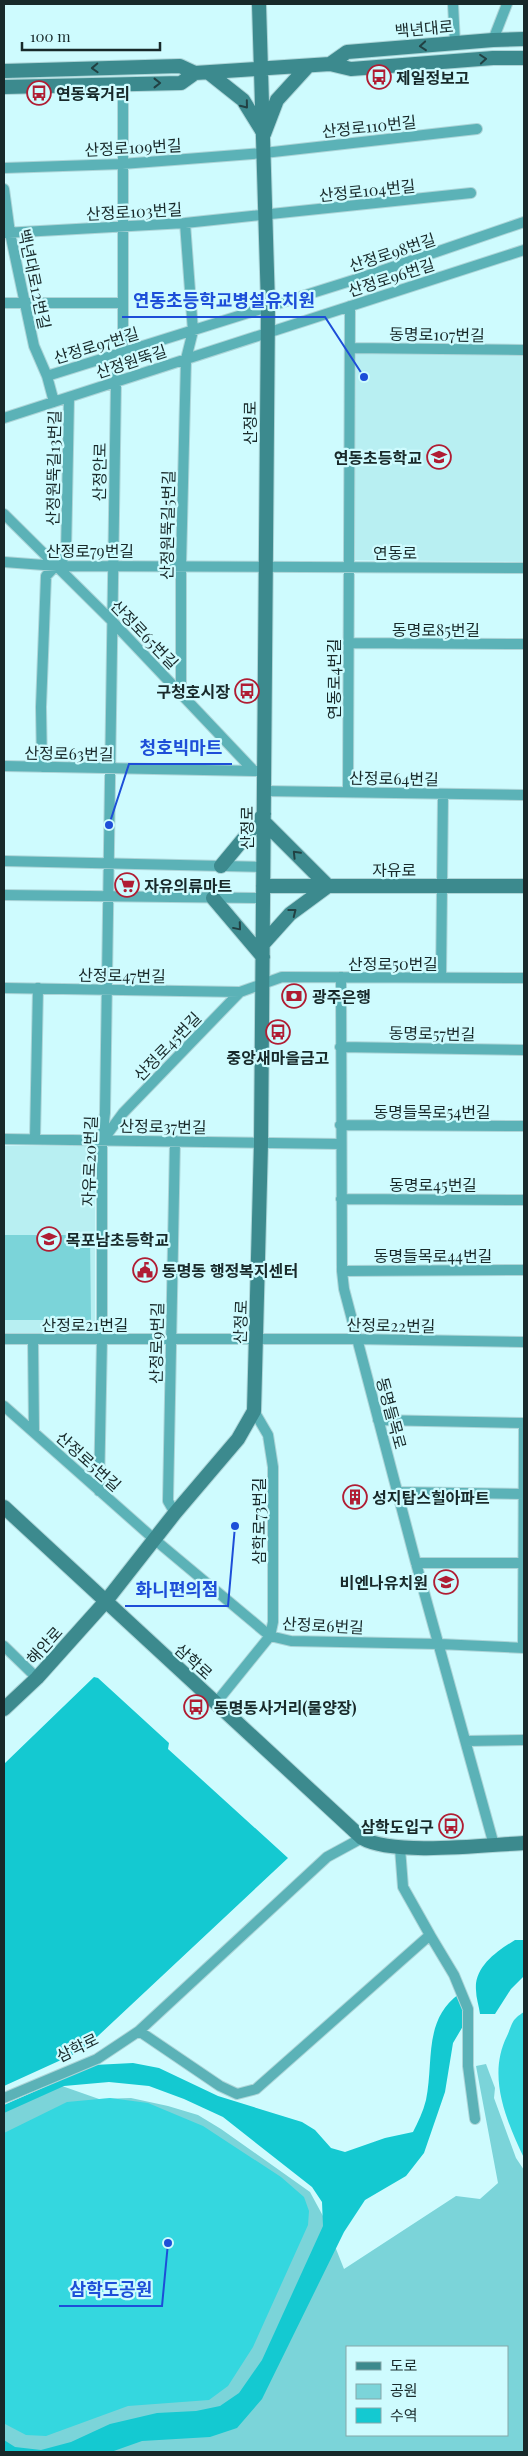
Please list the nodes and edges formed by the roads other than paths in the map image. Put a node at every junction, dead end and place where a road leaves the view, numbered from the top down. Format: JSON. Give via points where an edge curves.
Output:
{"nodes":[{"id":1,"x":259,"y":4,"type":"edge"},
{"id":2,"x":453,"y":4,"type":"edge"},
{"id":3,"x":507,"y":4,"type":"edge"},
{"id":4,"x":524,"y":39,"type":"edge"},
{"id":5,"x":493,"y":40,"type":"junction"},
{"id":6,"x":456,"y":44,"type":"junction"},
{"id":7,"x":524,"y":58,"type":"edge"},
{"id":8,"x":330,"y":64,"type":"junction"},
{"id":9,"x":308,"y":66,"type":"junction"},
{"id":10,"x":262,"y":69,"type":"junction"},
{"id":11,"x":4,"y":71,"type":"edge"},
{"id":12,"x":202,"y":73,"type":"junction"},
{"id":13,"x":124,"y":83,"type":"junction"},
{"id":14,"x":4,"y":87,"type":"edge"},
{"id":15,"x":477,"y":129,"type":"dead end"},
{"id":16,"x":264,"y":134,"type":"junction"},
{"id":17,"x":264,"y":153,"type":"junction"},
{"id":18,"x":122,"y":164,"type":"junction"},
{"id":19,"x":4,"y":168,"type":"edge"},
{"id":20,"x":4,"y":189,"type":"edge"},
{"id":21,"x":471,"y":193,"type":"dead end"},
{"id":22,"x":266,"y":216,"type":"junction"},
{"id":23,"x":524,"y":222,"type":"edge"},
{"id":24,"x":185,"y":223,"type":"junction"},
{"id":25,"x":123,"y":227,"type":"junction"},
{"id":26,"x":7,"y":233,"type":"edge"},
{"id":27,"x":524,"y":250,"type":"edge"},
{"id":28,"x":4,"y":303,"type":"edge"},
{"id":29,"x":26,"y":303,"type":"junction"},
{"id":30,"x":123,"y":303,"type":"junction"},
{"id":31,"x":268,"y":305,"type":"junction"},
{"id":32,"x":350,"y":306,"type":"junction"},
{"id":33,"x":193,"y":330,"type":"junction"},
{"id":34,"x":267,"y":332,"type":"junction"},
{"id":35,"x":350,"y":348,"type":"junction"},
{"id":36,"x":524,"y":350,"type":"edge"},
{"id":37,"x":122,"y":353,"type":"junction"},
{"id":38,"x":186,"y":359,"type":"junction"},
{"id":39,"x":47,"y":376,"type":"junction"},
{"id":40,"x":116,"y":381,"type":"junction"},
{"id":41,"x":69,"y":397,"type":"junction"},
{"id":42,"x":54,"y":402,"type":"junction"},
{"id":43,"x":4,"y":418,"type":"edge"},
{"id":44,"x":4,"y":514,"type":"edge"},
{"id":45,"x":4,"y":562,"type":"edge"},
{"id":46,"x":112,"y":565,"type":"junction"},
{"id":47,"x":181,"y":565,"type":"junction"},
{"id":48,"x":56,"y":566,"type":"junction"},
{"id":49,"x":266,"y":566,"type":"junction"},
{"id":50,"x":349,"y":566,"type":"junction"},
{"id":51,"x":524,"y":568,"type":"edge"},
{"id":52,"x":111,"y":620,"type":"junction"},
{"id":53,"x":348,"y":643,"type":"junction"},
{"id":54,"x":524,"y":644,"type":"edge"},
{"id":55,"x":181,"y":692,"type":"junction"},
{"id":56,"x":4,"y":766,"type":"edge"},
{"id":57,"x":42,"y":767,"type":"junction"},
{"id":58,"x":111,"y":769,"type":"junction"},
{"id":59,"x":259,"y":771,"type":"junction"},
{"id":60,"x":264,"y":791,"type":"junction"},
{"id":61,"x":348,"y":792,"type":"junction"},
{"id":62,"x":443,"y":794,"type":"junction"},
{"id":63,"x":524,"y":795,"type":"edge"},
{"id":64,"x":264,"y":818,"type":"junction"},
{"id":65,"x":4,"y":861,"type":"edge"},
{"id":66,"x":110,"y":862,"type":"junction"},
{"id":67,"x":221,"y":866,"type":"junction"},
{"id":68,"x":263,"y":867,"type":"junction"},
{"id":69,"x":328,"y":886,"type":"junction"},
{"id":70,"x":442,"y":886,"type":"junction"},
{"id":71,"x":524,"y":886,"type":"edge"},
{"id":72,"x":263,"y":892,"type":"junction"},
{"id":73,"x":4,"y":895,"type":"edge"},
{"id":74,"x":110,"y":895,"type":"junction"},
{"id":75,"x":213,"y":898,"type":"junction"},
{"id":76,"x":263,"y":950,"type":"junction"},
{"id":77,"x":340,"y":977,"type":"junction"},
{"id":78,"x":441,"y":978,"type":"junction"},
{"id":79,"x":524,"y":978,"type":"edge"},
{"id":80,"x":262,"y":985,"type":"junction"},
{"id":81,"x":4,"y":988,"type":"edge"},
{"id":82,"x":38,"y":988,"type":"junction"},
{"id":83,"x":108,"y":990,"type":"junction"},
{"id":84,"x":240,"y":992,"type":"junction"},
{"id":85,"x":340,"y":1047,"type":"junction"},
{"id":86,"x":524,"y":1050,"type":"edge"},
{"id":87,"x":340,"y":1125,"type":"junction"},
{"id":88,"x":524,"y":1126,"type":"edge"},
{"id":89,"x":4,"y":1139,"type":"edge"},
{"id":90,"x":35,"y":1139,"type":"junction"},
{"id":91,"x":102,"y":1140,"type":"junction"},
{"id":92,"x":174,"y":1141,"type":"junction"},
{"id":93,"x":261,"y":1143,"type":"junction"},
{"id":94,"x":340,"y":1144,"type":"junction"},
{"id":95,"x":341,"y":1199,"type":"junction"},
{"id":96,"x":524,"y":1200,"type":"edge"},
{"id":97,"x":524,"y":1270,"type":"edge"},
{"id":98,"x":342,"y":1271,"type":"junction"},
{"id":99,"x":102,"y":1338,"type":"junction"},
{"id":100,"x":172,"y":1338,"type":"junction"},
{"id":101,"x":4,"y":1339,"type":"edge"},
{"id":102,"x":33,"y":1339,"type":"junction"},
{"id":103,"x":257,"y":1339,"type":"junction"},
{"id":104,"x":356,"y":1339,"type":"junction"},
{"id":105,"x":524,"y":1342,"type":"edge"},
{"id":106,"x":4,"y":1406,"type":"edge"},
{"id":107,"x":254,"y":1411,"type":"junction"},
{"id":108,"x":378,"y":1420,"type":"junction"},
{"id":109,"x":524,"y":1424,"type":"edge"},
{"id":110,"x":34,"y":1432,"type":"junction"},
{"id":111,"x":99,"y":1490,"type":"junction"},
{"id":112,"x":398,"y":1492,"type":"junction"},
{"id":113,"x":524,"y":1494,"type":"edge"},
{"id":114,"x":4,"y":1508,"type":"edge"},
{"id":115,"x":174,"y":1513,"type":"junction"},
{"id":116,"x":154,"y":1539,"type":"junction"},
{"id":117,"x":416,"y":1563,"type":"junction"},
{"id":118,"x":523,"y":1563,"type":"edge"},
{"id":119,"x":106,"y":1601,"type":"junction"},
{"id":120,"x":270,"y":1636,"type":"junction"},
{"id":121,"x":439,"y":1644,"type":"junction"},
{"id":122,"x":4,"y":1646,"type":"edge"},
{"id":123,"x":524,"y":1648,"type":"edge"},
{"id":124,"x":37,"y":1678,"type":"junction"},
{"id":125,"x":215,"y":1704,"type":"junction"},
{"id":126,"x":4,"y":1709,"type":"edge"},
{"id":127,"x":524,"y":1740,"type":"edge"},
{"id":128,"x":466,"y":1741,"type":"junction"},
{"id":129,"x":362,"y":1838,"type":"junction"},
{"id":130,"x":524,"y":1843,"type":"edge"},
{"id":131,"x":494,"y":1844,"type":"junction"},
{"id":132,"x":400,"y":1848,"type":"junction"},
{"id":133,"x":430,"y":1935,"type":"junction"},
{"id":134,"x":139,"y":2032,"type":"junction"},
{"id":135,"x":4,"y":2098,"type":"edge"},
{"id":136,"x":475,"y":2119,"type":"dead end"}],
"edges":[{"from":1,"to":10,"type":"street","name":"산정로"},
{"from":2,"to":6,"type":"street"},
{"from":3,"to":5,"type":"street"},
{"from":4,"to":5,"type":"street","name":"백년대로"},
{"from":5,"to":6,"type":"street","name":"백년대로"},
{"from":6,"to":8,"type":"street","name":"백년대로","one_way":true,"via":[[347,52]]},
{"from":8,"to":7,"type":"street","name":"백년대로","one_way":true,"via":[[352,69]]},
{"from":8,"to":9,"type":"street","name":"백년대로"},
{"from":9,"to":10,"type":"street","name":"백년대로"},
{"from":9,"to":16,"type":"street","via":[[276,100]]},
{"from":10,"to":12,"type":"street","name":"백년대로"},
{"from":10,"to":16,"type":"street","name":"산정로"},
{"from":12,"to":11,"type":"street","name":"백년대로","one_way":true,"via":[[180,66]]},
{"from":13,"to":12,"type":"street","name":"백년대로","one_way":true,"via":[[181,82]]},
{"from":12,"to":16,"type":"street","one_way":true,"via":[[242,100]]},
{"from":13,"to":14,"type":"street","name":"백년대로"},
{"from":13,"to":18,"type":"street","name":"산정안로"},
{"from":15,"to":17,"type":"street","name":"산정로110번길"},
{"from":16,"to":17,"type":"street","name":"산정로"},
{"from":17,"to":18,"type":"street","name":"산정로109번길"},
{"from":17,"to":22,"type":"street","name":"산정로"},
{"from":18,"to":19,"type":"street","name":"산정로109번길"},
{"from":18,"to":25,"type":"street","name":"산정안로"},
{"from":20,"to":26,"type":"street","name":"백년대로12번길"},
{"from":21,"to":22,"type":"street","name":"산정로104번길"},
{"from":22,"to":24,"type":"street","name":"산정로103번길"},
{"from":22,"to":31,"type":"street","name":"산정로"},
{"from":23,"to":31,"type":"street","name":"산정로98번길","via":[[360,278]]},
{"from":24,"to":25,"type":"street","name":"산정로103번길"},
{"from":24,"to":33,"type":"street","name":"산정원뚝길5번길"},
{"from":25,"to":26,"type":"street","name":"산정로103번길"},
{"from":25,"to":30,"type":"street","name":"산정안로"},
{"from":26,"to":29,"type":"street","name":"백년대로12번길"},
{"from":27,"to":32,"type":"street","name":"산정로96번길"},
{"from":28,"to":29,"type":"street"},
{"from":29,"to":30,"type":"street"},
{"from":29,"to":39,"type":"street","name":"백년대로12번길","via":[[34,346]]},
{"from":30,"to":37,"type":"street","name":"산정안로"},
{"from":31,"to":33,"type":"street","name":"산정로97번길"},
{"from":31,"to":34,"type":"street","name":"산정로"},
{"from":32,"to":34,"type":"street","name":"산정로96번길"},
{"from":32,"to":35,"type":"street","name":"연동로4번길"},
{"from":33,"to":37,"type":"street","name":"산정로97번길"},
{"from":33,"to":38,"type":"street","name":"산정원뚝길5번길"},
{"from":34,"to":38,"type":"street","name":"산정원뚝길"},
{"from":34,"to":49,"type":"street","name":"산정로"},
{"from":35,"to":36,"type":"street","name":"동명로107번길"},
{"from":35,"to":50,"type":"street","name":"연동로4번길"},
{"from":37,"to":39,"type":"street","name":"산정로97번길"},
{"from":37,"to":40,"type":"street","name":"산정안로"},
{"from":38,"to":40,"type":"street","name":"산정원뚝길"},
{"from":38,"to":47,"type":"street","name":"산정원뚝길5번길"},
{"from":39,"to":42,"type":"street","name":"백년대로12번길"},
{"from":40,"to":41,"type":"street","name":"산정원뚝길"},
{"from":40,"to":46,"type":"street","name":"산정안로"},
{"from":41,"to":42,"type":"street","name":"산정원뚝길"},
{"from":41,"to":48,"type":"street","name":"산정원뚝길13번길","via":[[66,555]]},
{"from":42,"to":43,"type":"street","name":"산정원뚝길"},
{"from":44,"to":48,"type":"street","name":"산정로65번길"},
{"from":45,"to":48,"type":"street","name":"산정로79번길"},
{"from":46,"to":47,"type":"street","name":"산정로79번길"},
{"from":46,"to":48,"type":"street","name":"산정로79번길"},
{"from":46,"to":52,"type":"street","name":"산정안로"},
{"from":47,"to":49,"type":"street","name":"산정로79번길"},
{"from":47,"to":55,"type":"street","name":"산정원뚝길5번길"},
{"from":48,"to":52,"type":"street","name":"산정로65번길"},
{"from":48,"to":57,"type":"street","name":"산정원뚝길13번길","via":[[46,576]]},
{"from":49,"to":50,"type":"street","name":"연동로"},
{"from":49,"to":59,"type":"street","name":"산정로"},
{"from":50,"to":51,"type":"street","name":"연동로"},
{"from":50,"to":53,"type":"street","name":"연동로4번길"},
{"from":52,"to":55,"type":"street","name":"산정로65번길"},
{"from":52,"to":58,"type":"street","name":"산정안로"},
{"from":53,"to":54,"type":"street","name":"동명로85번길"},
{"from":53,"to":61,"type":"street","name":"연동로4번길"},
{"from":55,"to":59,"type":"street","name":"산정로65번길"},
{"from":56,"to":57,"type":"street","name":"산정로63번길"},
{"from":57,"to":58,"type":"street","name":"산정로63번길"},
{"from":58,"to":59,"type":"street","name":"산정로63번길"},
{"from":58,"to":66,"type":"street","name":"산정안로"},
{"from":59,"to":60,"type":"street","name":"산정로"},
{"from":60,"to":61,"type":"street","name":"산정로64번길"},
{"from":60,"to":64,"type":"street","name":"산정로"},
{"from":61,"to":62,"type":"street","name":"산정로64번길"},
{"from":62,"to":63,"type":"street","name":"산정로64번길"},
{"from":62,"to":70,"type":"street"},
{"from":64,"to":67,"type":"street"},
{"from":64,"to":68,"type":"street","name":"산정로"},
{"from":69,"to":64,"type":"street","one_way":true},
{"from":65,"to":66,"type":"street"},
{"from":66,"to":67,"type":"street"},
{"from":66,"to":74,"type":"street","name":"자유로20번길"},
{"from":67,"to":68,"type":"street"},
{"from":68,"to":72,"type":"street","name":"산정로"},
{"from":69,"to":70,"type":"street","name":"자유로"},
{"from":69,"to":72,"type":"street","name":"자유로"},
{"from":76,"to":69,"type":"street","one_way":true,"via":[[277,925]]},
{"from":70,"to":71,"type":"street","name":"자유로"},
{"from":70,"to":78,"type":"street"},
{"from":72,"to":75,"type":"street","name":"자유로"},
{"from":72,"to":76,"type":"street","name":"산정로"},
{"from":73,"to":74,"type":"street","name":"자유로"},
{"from":74,"to":75,"type":"street","name":"자유로"},
{"from":74,"to":83,"type":"street","name":"자유로20번길"},
{"from":75,"to":76,"type":"street","one_way":true},
{"from":76,"to":80,"type":"street","name":"산정로"},
{"from":77,"to":78,"type":"street","name":"산정로50번길"},
{"from":77,"to":80,"type":"street","name":"산정로50번길","via":[[282,978]]},
{"from":77,"to":85,"type":"street","name":"동명들목로"},
{"from":78,"to":79,"type":"street","name":"산정로50번길"},
{"from":80,"to":84,"type":"street","name":"산정로45번길"},
{"from":80,"to":93,"type":"street","name":"산정로"},
{"from":81,"to":82,"type":"street","name":"산정로47번길"},
{"from":82,"to":83,"type":"street","name":"산정로47번길"},
{"from":82,"to":90,"type":"street"},
{"from":83,"to":84,"type":"street","name":"산정로47번길"},
{"from":83,"to":91,"type":"street","name":"자유로20번길","via":[[106,1113]]},
{"from":84,"to":91,"type":"street","name":"산정로45번길","via":[[123,1113]]},
{"from":85,"to":86,"type":"street","name":"동명로57번길"},
{"from":85,"to":87,"type":"street","name":"동명들목로"},
{"from":87,"to":88,"type":"street","name":"동명들목로54번길"},
{"from":87,"to":94,"type":"street","name":"동명들목로"},
{"from":89,"to":90,"type":"street","name":"산정로37번길"},
{"from":90,"to":91,"type":"street","name":"산정로37번길"},
{"from":91,"to":92,"type":"street","name":"산정로37번길"},
{"from":91,"to":99,"type":"street","name":"자유로20번길"},
{"from":92,"to":93,"type":"street","name":"산정로37번길"},
{"from":92,"to":100,"type":"street","name":"산정로9번길"},
{"from":93,"to":94,"type":"street","name":"산정로37번길"},
{"from":93,"to":103,"type":"street","name":"산정로"},
{"from":94,"to":95,"type":"street","name":"동명들목로"},
{"from":95,"to":96,"type":"street","name":"동명로45번길"},
{"from":95,"to":98,"type":"street","name":"동명들목로"},
{"from":97,"to":98,"type":"street","name":"동명들목로44번길"},
{"from":98,"to":104,"type":"street","name":"동명들목로"},
{"from":99,"to":100,"type":"street","name":"산정로21번길"},
{"from":99,"to":102,"type":"street","name":"산정로21번길"},
{"from":99,"to":111,"type":"street","name":"자유로20번길"},
{"from":100,"to":103,"type":"street","name":"산정로21번길"},
{"from":100,"to":115,"type":"street","name":"산정로9번길","via":[[168,1501]]},
{"from":101,"to":102,"type":"street","name":"산정로21번길"},
{"from":102,"to":110,"type":"street"},
{"from":103,"to":104,"type":"street","name":"산정로22번길"},
{"from":103,"to":107,"type":"street","name":"산정로"},
{"from":104,"to":105,"type":"street","name":"산정로22번길"},
{"from":104,"to":108,"type":"street","name":"동명들목로"},
{"from":106,"to":110,"type":"street","name":"산정로5번길"},
{"from":107,"to":115,"type":"street","name":"산정로","via":[[238,1440]]},
{"from":107,"to":120,"type":"street","name":"삼학로73번길","via":[[268,1435],[273,1467],[273,1617]]},
{"from":108,"to":109,"type":"street"},
{"from":108,"to":112,"type":"street","name":"동명들목로"},
{"from":109,"to":113,"type":"street"},
{"from":110,"to":111,"type":"street","name":"산정로5번길"},
{"from":111,"to":116,"type":"street","name":"산정로5번길"},
{"from":112,"to":113,"type":"street"},
{"from":112,"to":117,"type":"street","name":"동명들목로"},
{"from":113,"to":118,"type":"street"},
{"from":114,"to":119,"type":"street","name":"삼학로"},
{"from":115,"to":116,"type":"street","name":"산정로"},
{"from":116,"to":119,"type":"street","name":"산정로"},
{"from":116,"to":120,"type":"street","name":"산정로6번길"},
{"from":117,"to":118,"type":"street"},
{"from":117,"to":121,"type":"street","name":"동명들목로"},
{"from":118,"to":123,"type":"street"},
{"from":119,"to":124,"type":"street","name":"해안로"},
{"from":119,"to":125,"type":"street","name":"삼학로"},
{"from":120,"to":121,"type":"street","name":"산정로6번길","via":[[291,1641]]},
{"from":120,"to":125,"type":"street"},
{"from":121,"to":123,"type":"street","name":"산정로6번길"},
{"from":121,"to":128,"type":"street","name":"동명들목로"},
{"from":122,"to":124,"type":"street"},
{"from":124,"to":126,"type":"street","name":"해안로"},
{"from":125,"to":129,"type":"street","name":"삼학로"},
{"from":127,"to":128,"type":"street"},
{"from":128,"to":131,"type":"street","name":"동명들목로"},
{"from":129,"to":132,"type":"street","name":"삼학로","via":[[371,1844]]},
{"from":129,"to":134,"type":"street","name":"삼학로","via":[[327,1857]]},
{"from":130,"to":131,"type":"street","name":"삼학로"},
{"from":131,"to":132,"type":"street","name":"삼학로"},
{"from":132,"to":133,"type":"street","via":[[403,1887]]},
{"from":133,"to":134,"type":"street","via":[[268,2081],[250,2092],[237,2094],[220,2086]]},
{"from":133,"to":136,"type":"street","via":[[466,2002],[470,2034],[468,2066]]},
{"from":134,"to":135,"type":"street","name":"삼학로","via":[[97,2060]]}]}
